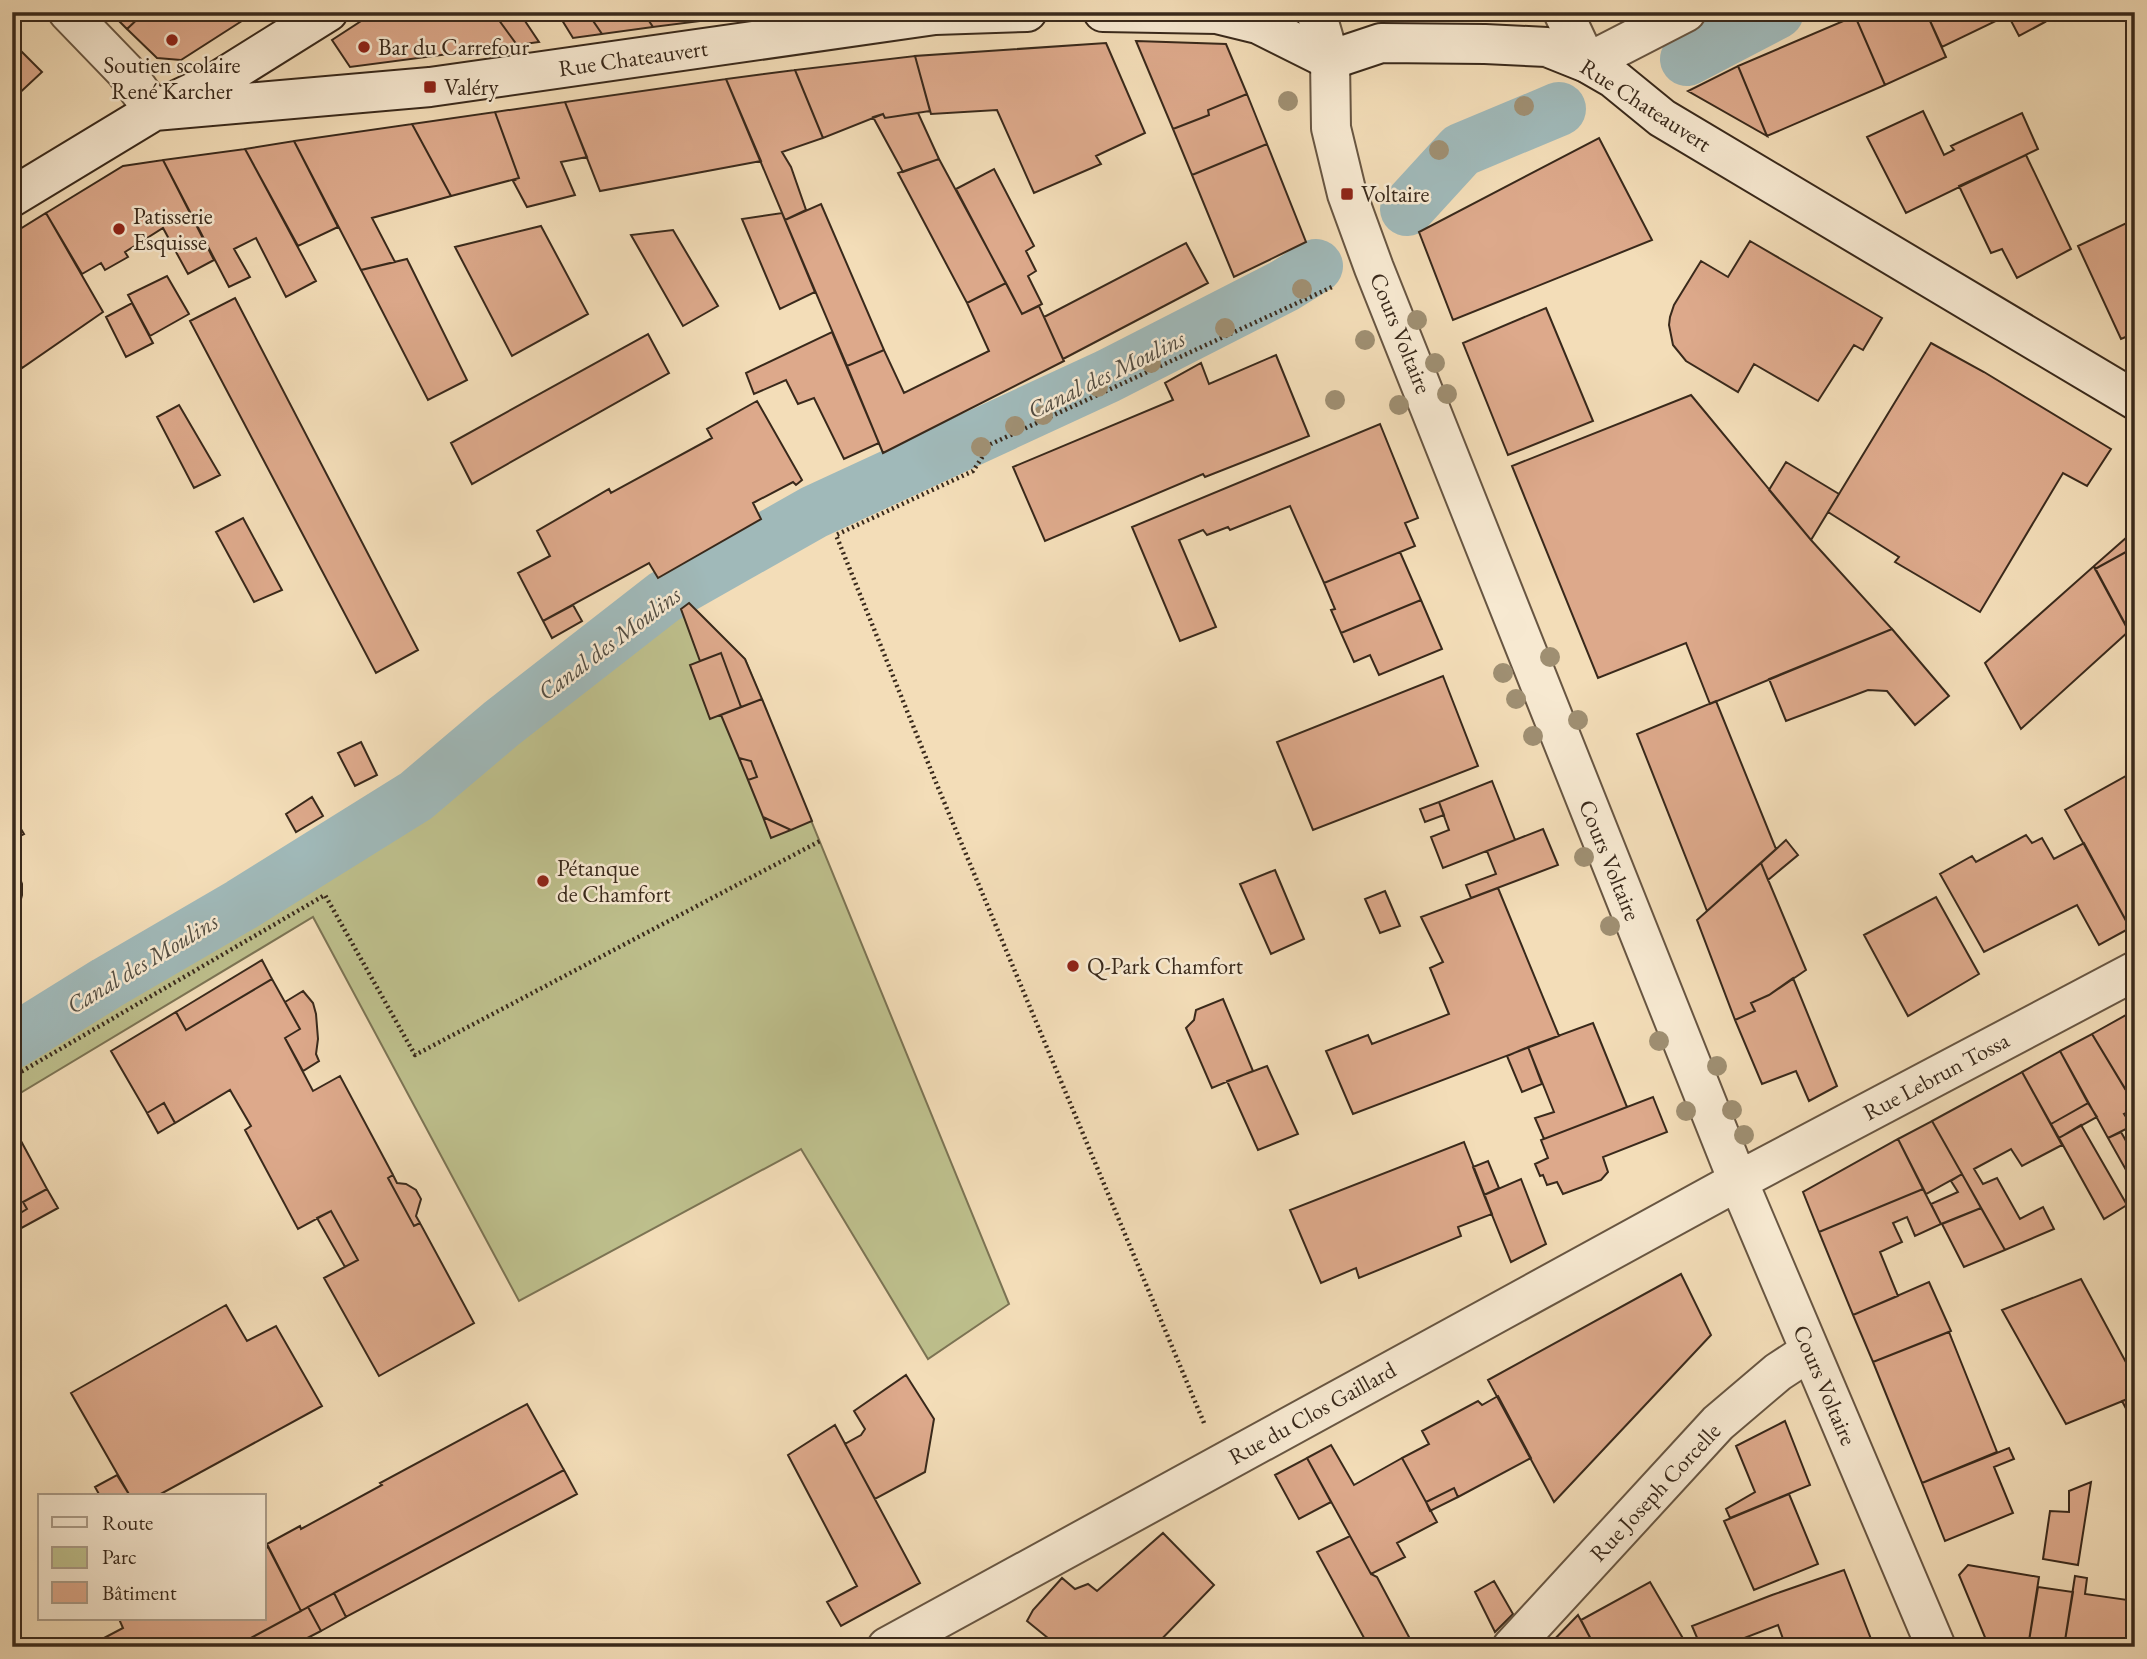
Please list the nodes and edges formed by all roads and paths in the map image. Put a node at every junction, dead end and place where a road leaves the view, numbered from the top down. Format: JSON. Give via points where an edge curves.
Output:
{"nodes":[{"id":1,"x":68,"y":12,"type":"edge"},
{"id":2,"x":328,"y":12,"type":"edge"},
{"id":3,"x":1027,"y":12,"type":"edge"},
{"id":4,"x":1103,"y":12,"type":"edge"},
{"id":5,"x":1316,"y":12,"type":"edge"},
{"id":6,"x":1563,"y":12,"type":"edge"},
{"id":7,"x":1686,"y":12,"type":"edge"},
{"id":8,"x":1330,"y":60,"type":"junction"},
{"id":9,"x":1587,"y":63,"type":"junction"},
{"id":10,"x":154,"y":111,"type":"junction"},
{"id":11,"x":12,"y":197,"type":"edge"},
{"id":12,"x":1374,"y":268,"type":"junction"},
{"id":13,"x":2135,"y":400,"type":"edge"},
{"id":14,"x":820,"y":841,"type":"dead end"},
{"id":15,"x":2135,"y":971,"type":"edge"},
{"id":16,"x":12,"y":1077,"type":"edge"},
{"id":17,"x":1738,"y":1181,"type":"junction"},
{"id":18,"x":1810,"y":1351,"type":"junction"},
{"id":19,"x":1221,"y":1463,"type":"junction"},
{"id":20,"x":887,"y":1647,"type":"edge"},
{"id":21,"x":1512,"y":1647,"type":"edge"},
{"id":22,"x":1937,"y":1647,"type":"edge"}],
"edges":[{"from":1,"to":10,"type":"street","via":[[125,71]]},
{"from":2,"to":10,"type":"street","via":[[219,80]]},
{"from":3,"to":10,"type":"street","name":"Rue Chateauvert","via":[[935,15],[430,87]]},
{"from":4,"to":8,"type":"street","via":[[1217,14],[1258,24]]},
{"from":5,"to":8,"type":"street","name":"Cours Voltaire"},
{"from":6,"to":9,"type":"street"},
{"from":7,"to":9,"type":"street"},
{"from":8,"to":9,"type":"street","name":"Rue Chateauvert","via":[[1381,43],[1472,44],[1547,47]]},
{"from":8,"to":12,"type":"street","name":"Cours Voltaire","via":[[1331,128]]},
{"from":9,"to":13,"type":"street","name":"Rue Chateauvert","via":[[1662,118]]},
{"from":10,"to":11,"type":"street"},
{"from":12,"to":17,"type":"street","name":"Cours Voltaire"},
{"from":12,"to":19,"type":"path","via":[[991,444],[973,471],[836,535]]},
{"from":14,"to":16,"type":"path","via":[[415,1055],[325,895]]},
{"from":15,"to":17,"type":"street","name":"Rue Lebrun Tossa"},
{"from":17,"to":18,"type":"street","name":"Cours Voltaire"},
{"from":17,"to":19,"type":"street","name":"Rue du Clos Gaillard"},
{"from":18,"to":21,"type":"street","name":"Rue Joseph Corcelle","via":[[1718,1423]]},
{"from":18,"to":22,"type":"street","name":"Cours Voltaire"},
{"from":19,"to":20,"type":"street","name":"Rue du Clos Gaillard"}]}
